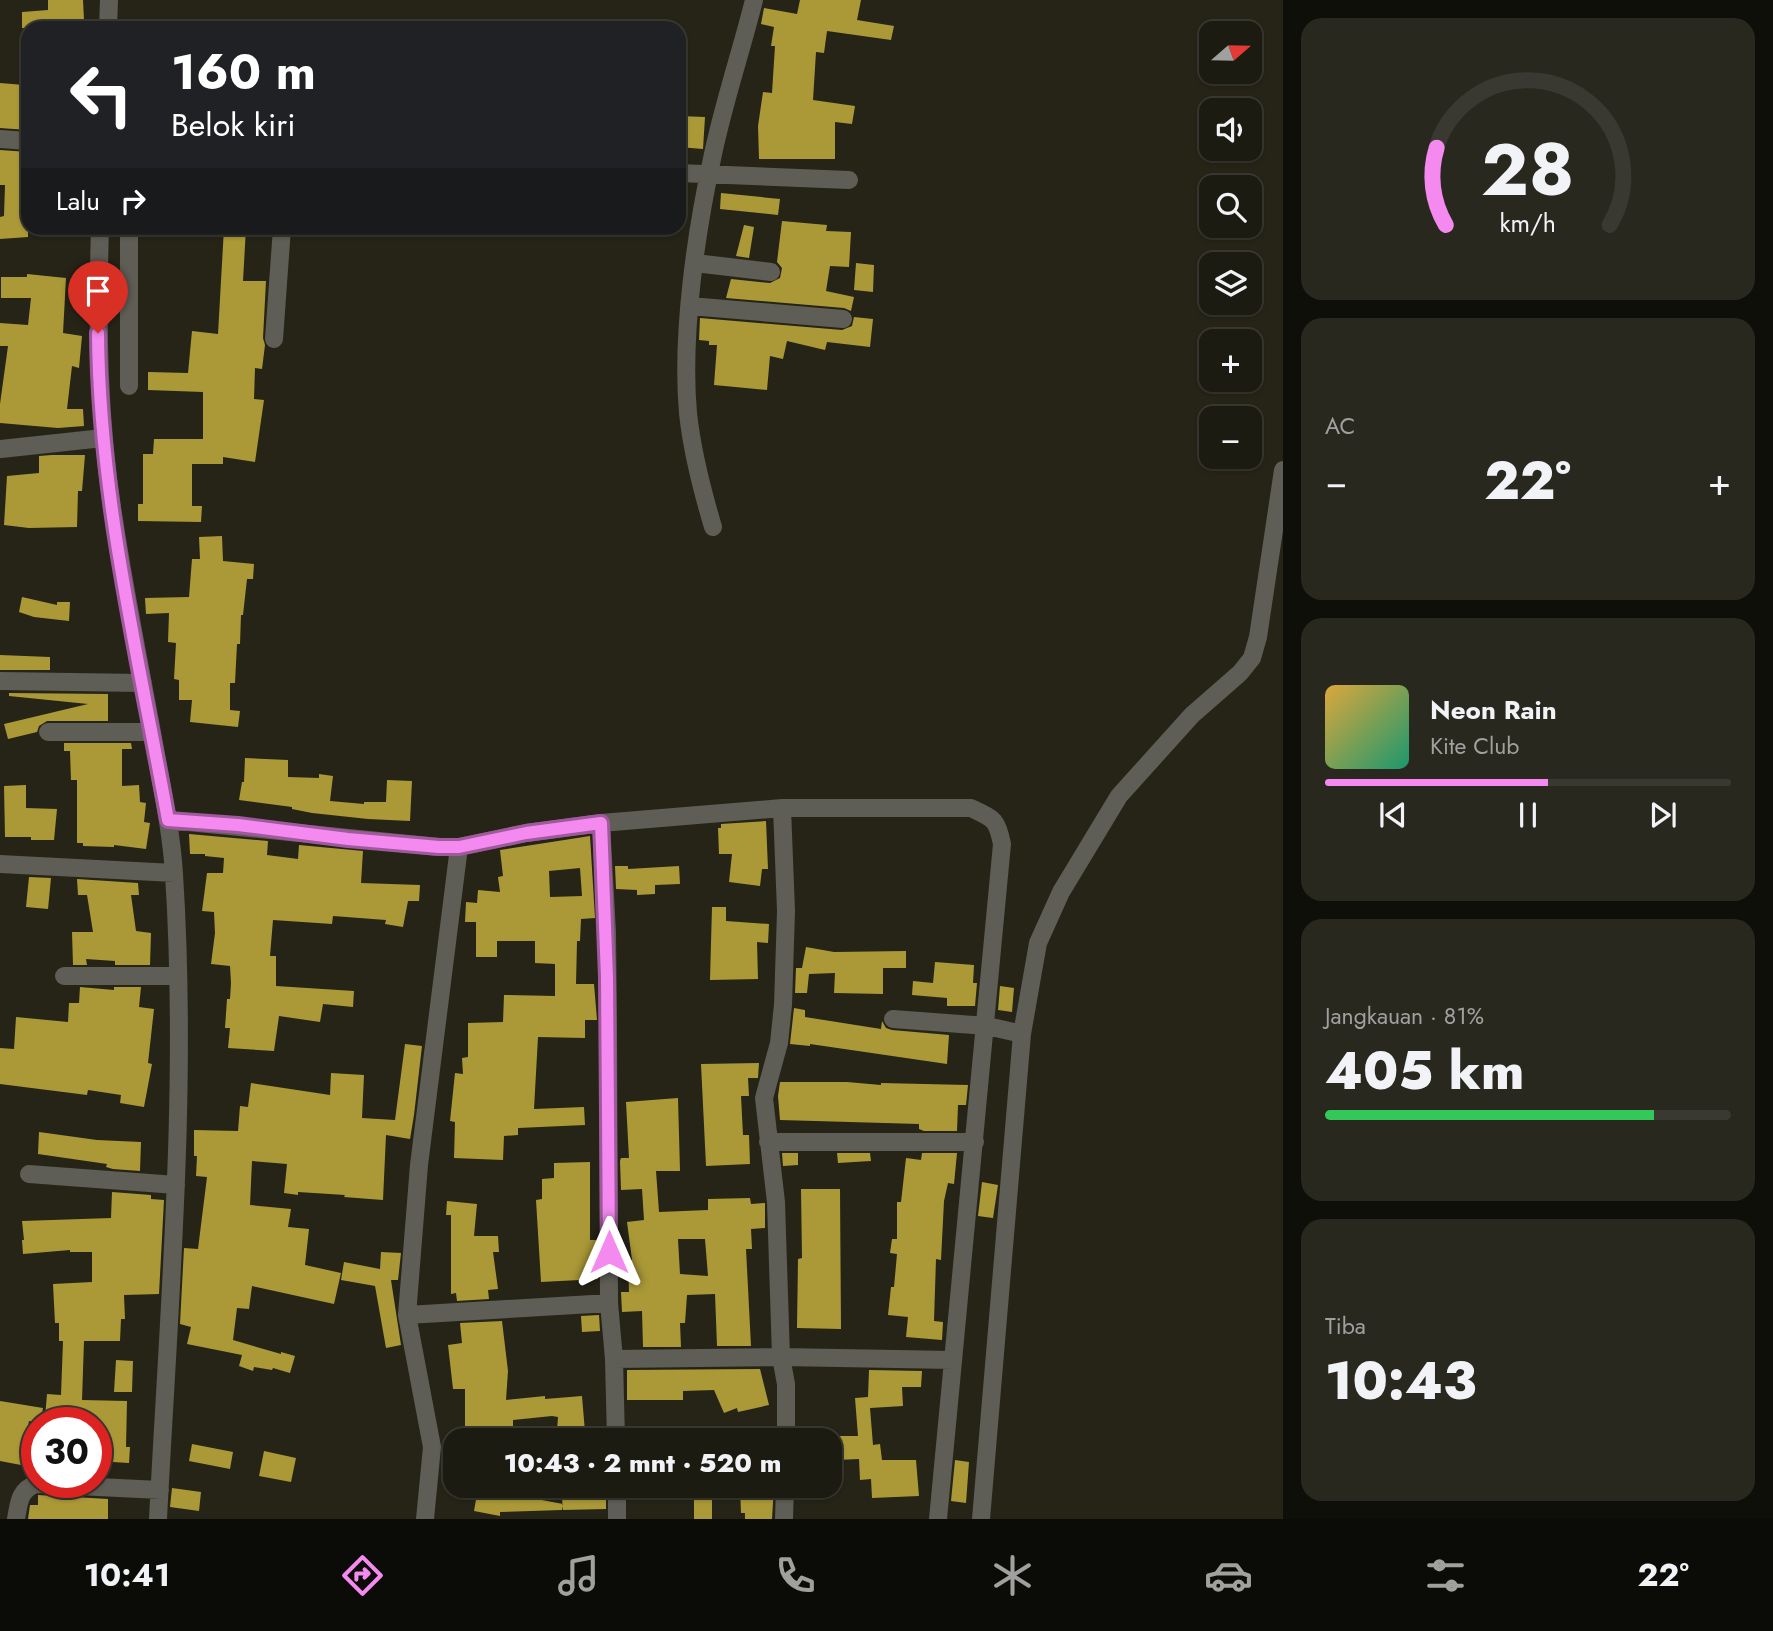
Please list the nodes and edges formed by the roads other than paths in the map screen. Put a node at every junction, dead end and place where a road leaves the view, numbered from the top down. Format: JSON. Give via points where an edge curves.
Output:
{"nodes":[{"id":1,"x":109,"y":0,"type":"edge"},
{"id":2,"x":754,"y":0,"type":"edge"},
{"id":3,"x":108,"y":21,"type":"edge"},
{"id":4,"x":0,"y":139,"type":"edge"},
{"id":5,"x":21,"y":140,"type":"edge"},
{"id":6,"x":686,"y":173,"type":"edge"},
{"id":7,"x":709,"y":175,"type":"junction"},
{"id":8,"x":849,"y":180,"type":"dead end"},
{"id":9,"x":100,"y":235,"type":"edge"},
{"id":10,"x":129,"y":235,"type":"edge"},
{"id":11,"x":281,"y":235,"type":"edge"},
{"id":12,"x":695,"y":263,"type":"junction"},
{"id":13,"x":99,"y":271,"type":"junction"},
{"id":14,"x":128,"y":272,"type":"junction"},
{"id":15,"x":771,"y":272,"type":"dead end"},
{"id":16,"x":690,"y":306,"type":"junction"},
{"id":17,"x":843,"y":320,"type":"dead end"},
{"id":18,"x":274,"y":339,"type":"dead end"},
{"id":19,"x":128,"y":353,"type":"junction"},
{"id":20,"x":98,"y":355,"type":"junction"},
{"id":21,"x":129,"y":386,"type":"dead end"},
{"id":22,"x":103,"y":438,"type":"junction"},
{"id":23,"x":1,"y":449,"type":"edge"},
{"id":24,"x":1283,"y":470,"type":"edge"},
{"id":25,"x":713,"y":527,"type":"dead end"},
{"id":26,"x":0,"y":681,"type":"edge"},
{"id":27,"x":143,"y":684,"type":"junction"},
{"id":28,"x":48,"y":732,"type":"dead end"},
{"id":29,"x":152,"y":732,"type":"junction"},
{"id":30,"x":782,"y":808,"type":"junction"},
{"id":31,"x":168,"y":820,"type":"junction"},
{"id":32,"x":601,"y":823,"type":"junction"},
{"id":33,"x":459,"y":847,"type":"junction"},
{"id":34,"x":0,"y":864,"type":"edge"},
{"id":35,"x":174,"y":873,"type":"junction"},
{"id":36,"x":64,"y":976,"type":"dead end"},
{"id":37,"x":177,"y":976,"type":"junction"},
{"id":38,"x":893,"y":1019,"type":"dead end"},
{"id":39,"x":986,"y":1026,"type":"junction"},
{"id":40,"x":1022,"y":1034,"type":"junction"},
{"id":41,"x":768,"y":1142,"type":"junction"},
{"id":42,"x":975,"y":1142,"type":"junction"},
{"id":43,"x":29,"y":1174,"type":"dead end"},
{"id":44,"x":176,"y":1185,"type":"junction"},
{"id":45,"x":609,"y":1303,"type":"junction"},
{"id":46,"x":407,"y":1315,"type":"junction"},
{"id":47,"x":781,"y":1357,"type":"junction"},
{"id":48,"x":614,"y":1359,"type":"junction"},
{"id":49,"x":953,"y":1360,"type":"junction"},
{"id":50,"x":616,"y":1428,"type":"edge"},
{"id":51,"x":786,"y":1428,"type":"edge"},
{"id":52,"x":159,"y":1490,"type":"junction"},
{"id":53,"x":617,"y":1498,"type":"edge"},
{"id":54,"x":785,"y":1498,"type":"edge"},
{"id":55,"x":16,"y":1519,"type":"edge"},
{"id":56,"x":158,"y":1519,"type":"edge"},
{"id":57,"x":425,"y":1519,"type":"edge"},
{"id":58,"x":617,"y":1519,"type":"edge"},
{"id":59,"x":784,"y":1519,"type":"edge"},
{"id":60,"x":938,"y":1519,"type":"edge"},
{"id":61,"x":981,"y":1519,"type":"edge"}],
"edges":[{"from":1,"to":3,"type":"street"},
{"from":2,"to":7,"type":"street"},
{"from":4,"to":5,"type":"street"},
{"from":6,"to":7,"type":"street"},
{"from":7,"to":8,"type":"street"},
{"from":7,"to":12,"type":"street"},
{"from":9,"to":13,"type":"street"},
{"from":10,"to":14,"type":"street"},
{"from":11,"to":18,"type":"street"},
{"from":12,"to":15,"type":"street"},
{"from":12,"to":16,"type":"street"},
{"from":13,"to":14,"type":"street"},
{"from":13,"to":20,"type":"street"},
{"from":14,"to":19,"type":"street"},
{"from":16,"to":17,"type":"street"},
{"from":16,"to":25,"type":"street","via":[[688,412]]},
{"from":19,"to":20,"type":"street"},
{"from":19,"to":21,"type":"street"},
{"from":20,"to":22,"type":"street"},
{"from":22,"to":23,"type":"street"},
{"from":22,"to":27,"type":"street"},
{"from":24,"to":40,"type":"street","via":[[1252,658],[1192,715],[1119,796],[1062,892],[1038,943]]},
{"from":26,"to":27,"type":"street"},
{"from":27,"to":29,"type":"street"},
{"from":28,"to":29,"type":"street"},
{"from":29,"to":31,"type":"street"},
{"from":30,"to":32,"type":"street"},
{"from":30,"to":39,"type":"street","via":[[971,808],[999,825],[1002,844]]},
{"from":30,"to":41,"type":"street","via":[[783,1005],[779,1043],[764,1098]]},
{"from":31,"to":33,"type":"street"},
{"from":31,"to":35,"type":"street"},
{"from":32,"to":33,"type":"street"},
{"from":32,"to":45,"type":"street","via":[[608,996]]},
{"from":33,"to":46,"type":"street","via":[[419,1165]]},
{"from":34,"to":35,"type":"street"},
{"from":35,"to":37,"type":"street"},
{"from":36,"to":37,"type":"street"},
{"from":37,"to":44,"type":"street"},
{"from":38,"to":39,"type":"street"},
{"from":39,"to":40,"type":"street"},
{"from":39,"to":42,"type":"street"},
{"from":40,"to":61,"type":"street"},
{"from":41,"to":42,"type":"street"},
{"from":41,"to":47,"type":"street","via":[[778,1235]]},
{"from":42,"to":49,"type":"street"},
{"from":43,"to":44,"type":"street"},
{"from":44,"to":52,"type":"street"},
{"from":45,"to":46,"type":"street"},
{"from":45,"to":48,"type":"street"},
{"from":46,"to":57,"type":"street","via":[[432,1447]]},
{"from":47,"to":48,"type":"street"},
{"from":47,"to":49,"type":"street"},
{"from":47,"to":51,"type":"street"},
{"from":48,"to":50,"type":"street"},
{"from":49,"to":60,"type":"street"},
{"from":52,"to":55,"type":"street","via":[[36,1484],[22,1493]]},
{"from":52,"to":56,"type":"street"},
{"from":53,"to":58,"type":"street"},
{"from":54,"to":59,"type":"street"}]}
